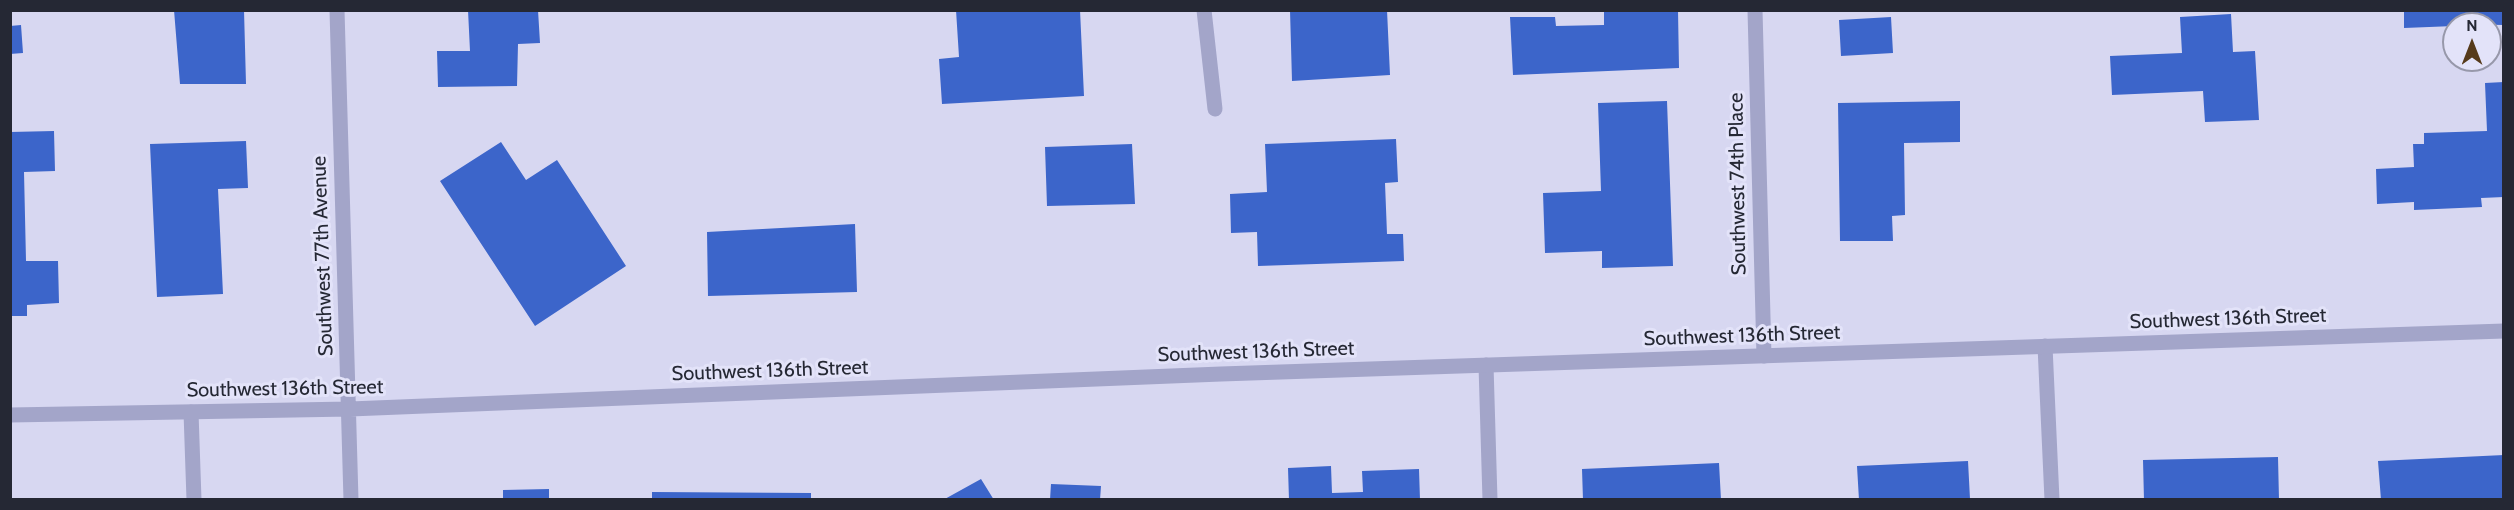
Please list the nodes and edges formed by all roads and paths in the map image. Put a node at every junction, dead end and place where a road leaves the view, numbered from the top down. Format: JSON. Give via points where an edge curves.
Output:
{"nodes":[{"id":1,"x":337,"y":10,"type":"edge"},
{"id":2,"x":1204,"y":10,"type":"edge"},
{"id":3,"x":1755,"y":10,"type":"edge"},
{"id":4,"x":1215,"y":109,"type":"dead end"},
{"id":5,"x":2504,"y":331,"type":"edge"},
{"id":6,"x":2045,"y":346,"type":"junction"},
{"id":7,"x":1764,"y":356,"type":"junction"},
{"id":8,"x":1486,"y":365,"type":"junction"},
{"id":9,"x":350,"y":409,"type":"junction"},
{"id":10,"x":191,"y":412,"type":"junction"},
{"id":11,"x":10,"y":415,"type":"edge"},
{"id":12,"x":194,"y":500,"type":"edge"},
{"id":13,"x":351,"y":500,"type":"edge"},
{"id":14,"x":1490,"y":500,"type":"edge"},
{"id":15,"x":2052,"y":500,"type":"edge"}],
"edges":[{"from":1,"to":9,"type":"street","name":"Southwest 77th Avenue"},
{"from":2,"to":4,"type":"street"},
{"from":3,"to":7,"type":"street","name":"Southwest 74th Place"},
{"from":5,"to":6,"type":"street","name":"Southwest 136th Street"},
{"from":6,"to":7,"type":"street","name":"Southwest 136th Street"},
{"from":6,"to":15,"type":"street"},
{"from":7,"to":8,"type":"street","name":"Southwest 136th Street"},
{"from":8,"to":9,"type":"street","name":"Southwest 136th Street"},
{"from":8,"to":14,"type":"street"},
{"from":9,"to":10,"type":"street","name":"Southwest 136th Street"},
{"from":9,"to":13,"type":"street","name":"Southwest 77th Avenue"},
{"from":10,"to":11,"type":"street","name":"Southwest 136th Street"},
{"from":10,"to":12,"type":"street"}]}
